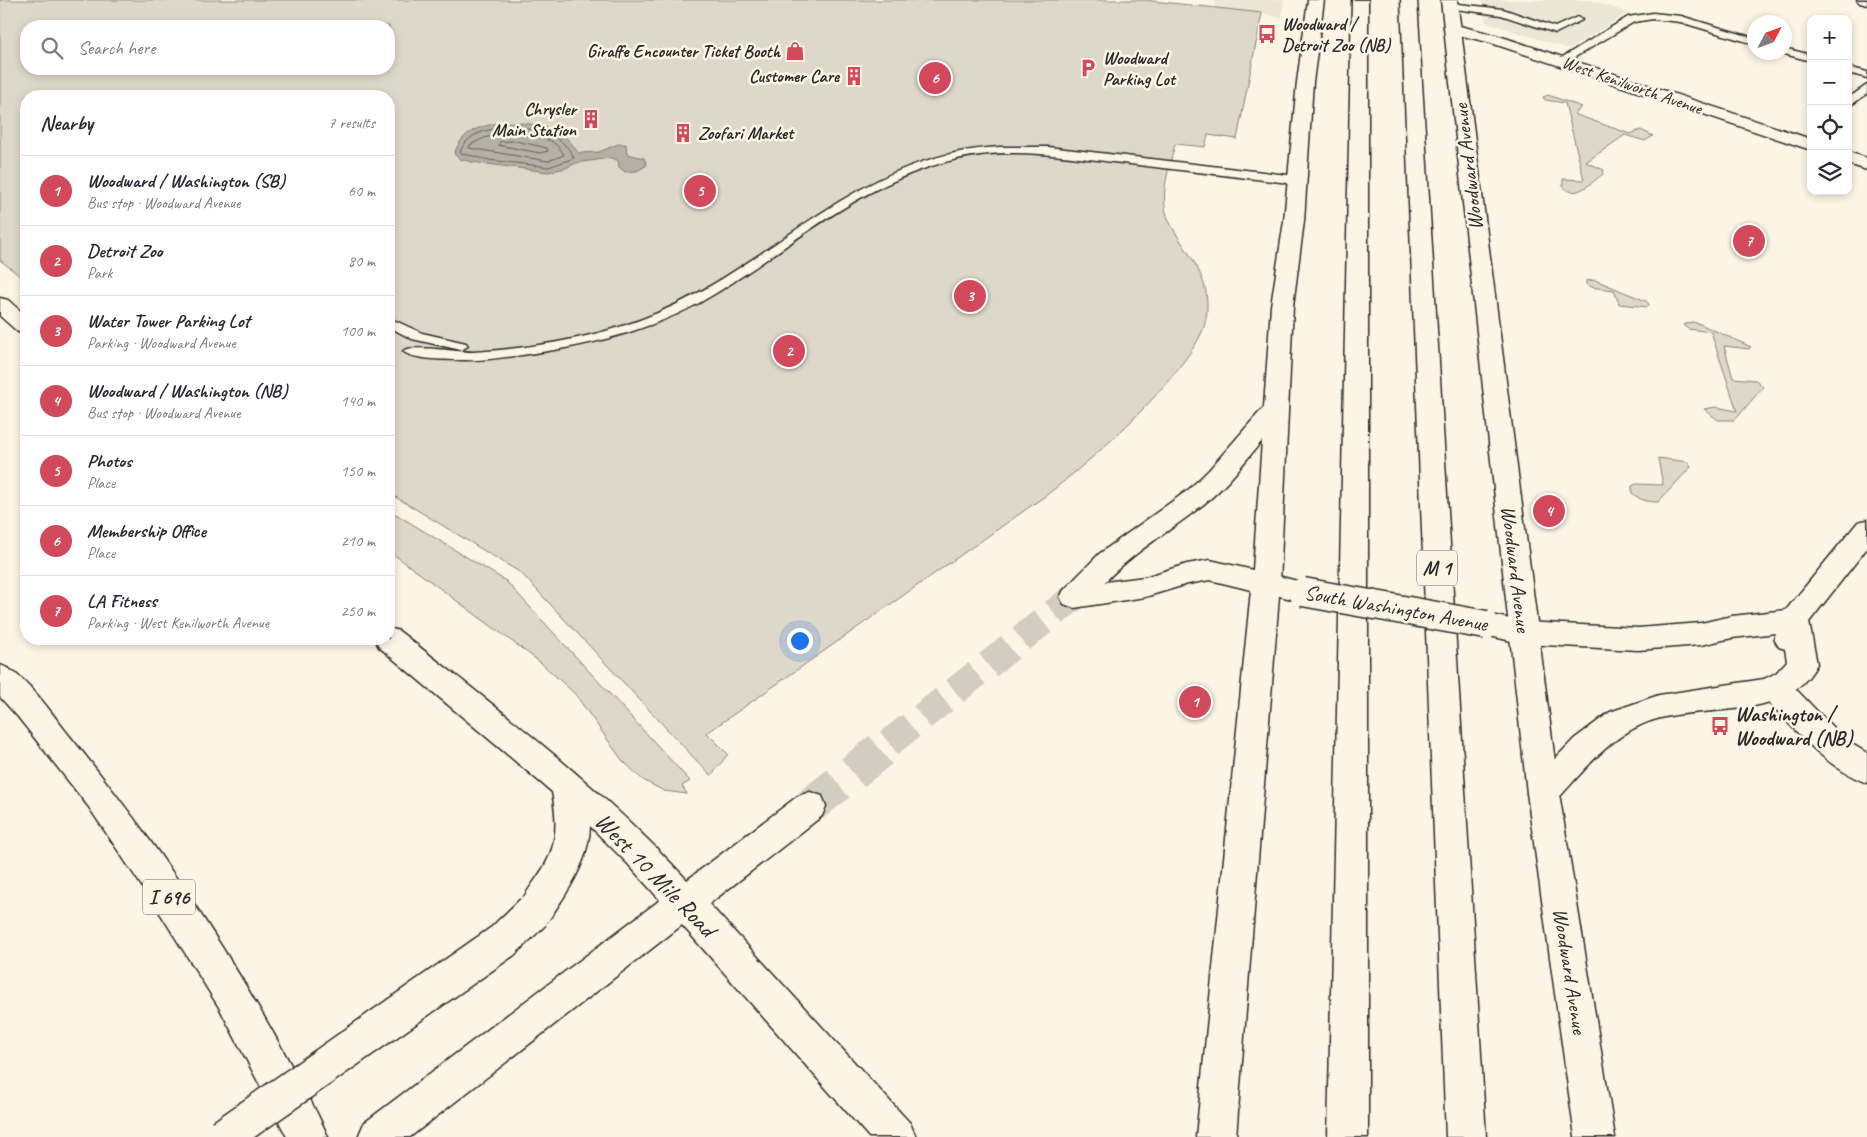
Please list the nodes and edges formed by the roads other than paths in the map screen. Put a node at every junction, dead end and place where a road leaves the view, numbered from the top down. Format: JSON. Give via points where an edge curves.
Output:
{"nodes":[{"id":1,"x":1316,"y":0,"type":"edge"},
{"id":2,"x":1360,"y":0,"type":"edge"},
{"id":3,"x":1408,"y":0,"type":"edge"},
{"id":4,"x":1449,"y":3,"type":"edge"},
{"id":5,"x":1513,"y":7,"type":"dead end"},
{"id":6,"x":1503,"y":12,"type":"junction"},
{"id":7,"x":1577,"y":20,"type":"dead end"},
{"id":8,"x":1452,"y":29,"type":"junction"},
{"id":9,"x":1747,"y":40,"type":"edge"},
{"id":10,"x":1792,"y":52,"type":"edge"},
{"id":11,"x":1807,"y":57,"type":"edge"},
{"id":12,"x":1561,"y":61,"type":"junction"},
{"id":13,"x":1852,"y":71,"type":"edge"},
{"id":14,"x":1867,"y":76,"type":"edge"},
{"id":15,"x":1867,"y":88,"type":"edge"},
{"id":16,"x":1852,"y":101,"type":"edge"},
{"id":17,"x":1807,"y":142,"type":"edge"},
{"id":18,"x":1852,"y":159,"type":"edge"},
{"id":19,"x":1867,"y":164,"type":"edge"},
{"id":20,"x":1297,"y":180,"type":"junction"},
{"id":21,"x":0,"y":305,"type":"edge"},
{"id":22,"x":20,"y":323,"type":"edge"},
{"id":23,"x":395,"y":325,"type":"edge"},
{"id":24,"x":530,"y":349,"type":"junction"},
{"id":25,"x":410,"y":351,"type":"dead end"},
{"id":26,"x":1277,"y":407,"type":"junction"},
{"id":27,"x":1867,"y":529,"type":"edge"},
{"id":28,"x":1266,"y":583,"type":"junction"},
{"id":29,"x":1794,"y":620,"type":"junction"},
{"id":30,"x":1525,"y":633,"type":"junction"},
{"id":31,"x":395,"y":644,"type":"edge"},
{"id":32,"x":0,"y":677,"type":"edge"},
{"id":33,"x":1775,"y":688,"type":"junction"},
{"id":34,"x":1867,"y":769,"type":"edge"},
{"id":35,"x":567,"y":784,"type":"junction"},
{"id":36,"x":1543,"y":793,"type":"junction"},
{"id":37,"x":810,"y":806,"type":"tunnel mouth"},
{"id":38,"x":685,"y":902,"type":"junction"},
{"id":39,"x":223,"y":1137,"type":"edge"},
{"id":40,"x":308,"y":1137,"type":"edge"},
{"id":41,"x":378,"y":1137,"type":"edge"},
{"id":42,"x":896,"y":1137,"type":"edge"},
{"id":43,"x":1216,"y":1137,"type":"edge"},
{"id":44,"x":1348,"y":1137,"type":"edge"},
{"id":45,"x":1466,"y":1137,"type":"edge"},
{"id":46,"x":1594,"y":1137,"type":"edge"}],
"edges":[{"from":1,"to":20,"type":"main road"},
{"from":2,"to":44,"type":"main road"},
{"from":3,"to":45,"type":"main road","number":"M 1"},
{"from":4,"to":6,"type":"lane"},
{"from":4,"to":8,"type":"main road","name":"Woodward Avenue"},
{"from":5,"to":6,"type":"lane"},
{"from":6,"to":7,"type":"lane","via":[[1556,30]]},
{"from":8,"to":12,"type":"main road","name":"West Kenilworth Avenue","via":[[1482,35]]},
{"from":8,"to":30,"type":"main road","name":"Woodward Avenue"},
{"from":9,"to":12,"type":"lane","via":[[1681,19],[1653,16],[1631,19]]},
{"from":10,"to":11,"type":"lane"},
{"from":12,"to":17,"type":"main road","name":"West Kenilworth Avenue"},
{"from":13,"to":14,"type":"lane"},
{"from":15,"to":16,"type":"lane"},
{"from":18,"to":19,"type":"main road"},
{"from":20,"to":24,"type":"lane","via":[[1076,153],[988,150],[952,156],[875,184],[678,309],[616,333]]},
{"from":20,"to":26,"type":"main road","via":[[1282,306]]},
{"from":21,"to":22,"type":"main road"},
{"from":23,"to":24,"type":"lane","via":[[417,336],[447,344]]},
{"from":24,"to":25,"type":"lane","via":[[459,356]]},
{"from":26,"to":28,"type":"main road"},
{"from":26,"to":28,"type":"main road","name":"South Washington Avenue","via":[[1197,496],[1109,561],[1074,597],[1145,587],[1210,570]]},
{"from":27,"to":29,"type":"main road"},
{"from":28,"to":30,"type":"main road","name":"South Washington Avenue","bridge":true},
{"from":28,"to":43,"type":"main road"},
{"from":29,"to":30,"type":"main road","name":"South Washington Avenue","via":[[1672,638]]},
{"from":29,"to":33,"type":"main road","via":[[1802,664],[1786,682]]},
{"from":30,"to":36,"type":"main road","name":"Woodward Avenue"},
{"from":31,"to":35,"type":"main road","name":"West 10 Mile Road"},
{"from":32,"to":40,"type":"main road","number":"I 696","via":[[99,796],[172,902],[233,996]]},
{"from":33,"to":34,"type":"main road","via":[[1834,749]]},
{"from":33,"to":36,"type":"main road","via":[[1636,714],[1600,734]]},
{"from":35,"to":38,"type":"main road","name":"West 10 Mile Road","via":[[622,835]]},
{"from":35,"to":39,"type":"main road","bridge":true,"via":[[574,834],[557,877],[533,912],[502,941]]},
{"from":36,"to":46,"type":"main road","name":"Woodward Avenue"},
{"from":37,"to":38,"type":"main road"},
{"from":38,"to":41,"type":"main road"},
{"from":38,"to":42,"type":"main road","name":"West 10 Mile Road"}]}
